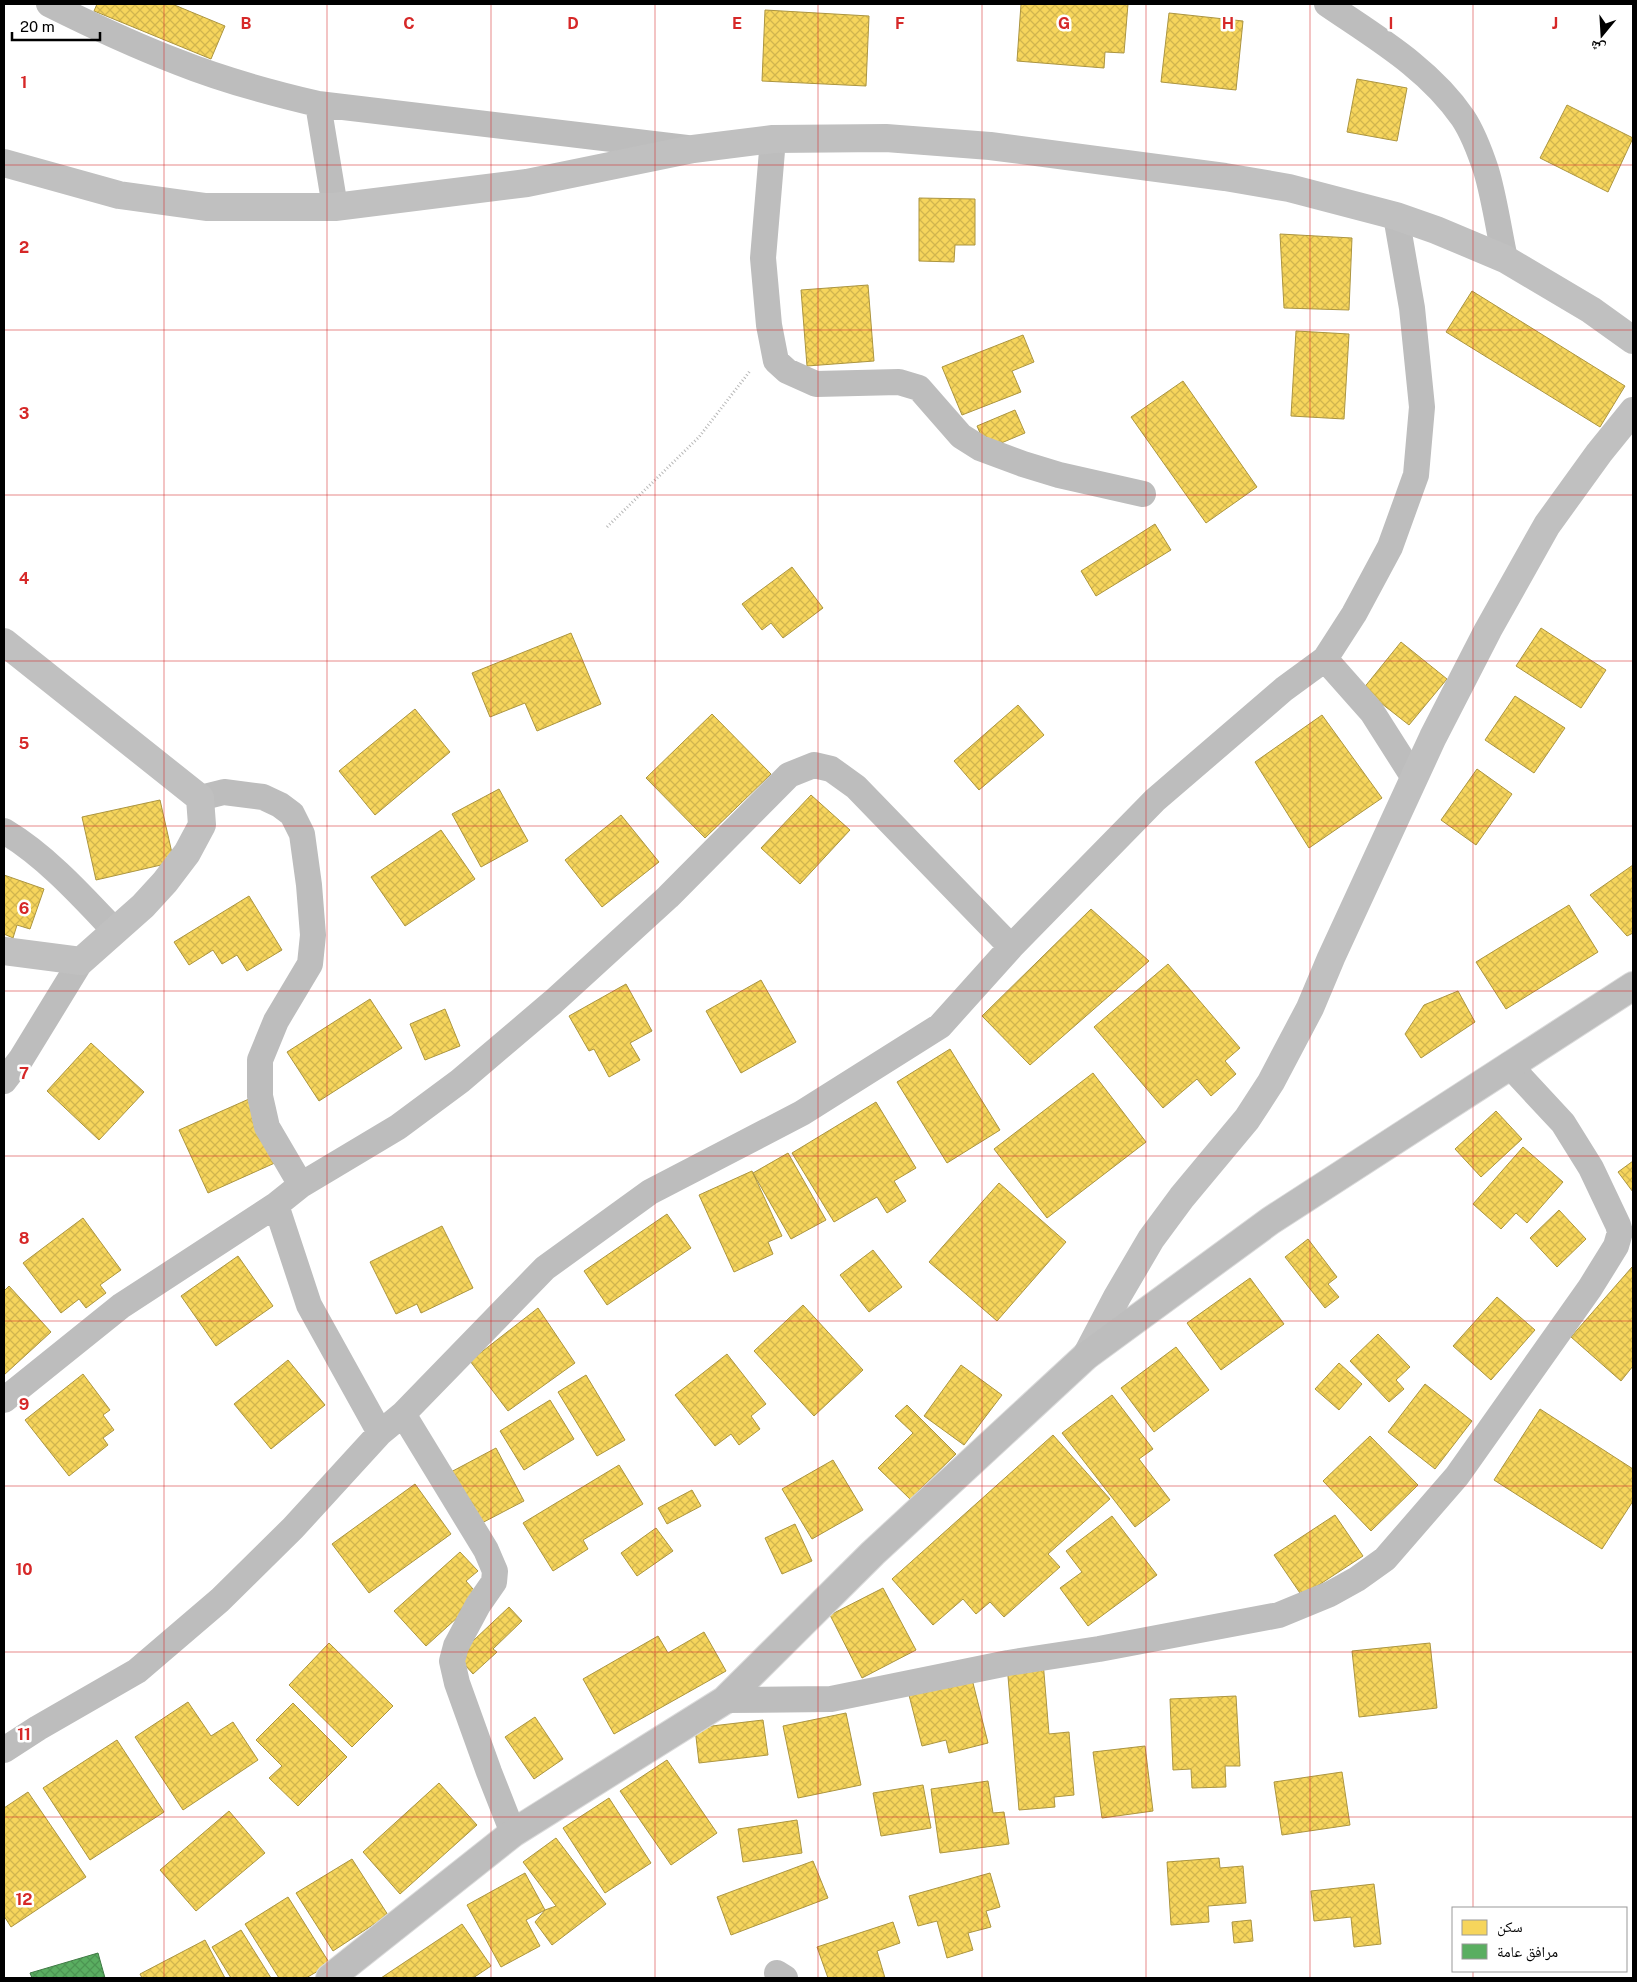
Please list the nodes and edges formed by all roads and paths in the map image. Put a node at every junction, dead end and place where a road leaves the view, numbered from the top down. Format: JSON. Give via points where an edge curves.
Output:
{"nodes":[{"id":1,"x":49,"y":4,"type":"edge"},
{"id":2,"x":1327,"y":4,"type":"edge"},
{"id":3,"x":318,"y":104,"type":"junction"},
{"id":4,"x":773,"y":139,"type":"junction"},
{"id":5,"x":693,"y":149,"type":"junction"},
{"id":6,"x":4,"y":163,"type":"edge"},
{"id":7,"x":335,"y":207,"type":"junction"},
{"id":8,"x":1396,"y":216,"type":"junction"},
{"id":9,"x":1505,"y":259,"type":"junction"},
{"id":10,"x":1633,"y":340,"type":"edge"},
{"id":11,"x":772,"y":347,"type":"junction"},
{"id":12,"x":1633,"y":411,"type":"edge"},
{"id":13,"x":1143,"y":494,"type":"dead end"},
{"id":14,"x":607,"y":527,"type":"dead end"},
{"id":15,"x":4,"y":642,"type":"edge"},
{"id":16,"x":1325,"y":659,"type":"junction"},
{"id":17,"x":1414,"y":778,"type":"junction"},
{"id":18,"x":200,"y":798,"type":"junction"},
{"id":19,"x":4,"y":832,"type":"edge"},
{"id":20,"x":116,"y":931,"type":"junction"},
{"id":21,"x":1011,"y":947,"type":"junction"},
{"id":22,"x":4,"y":951,"type":"edge"},
{"id":23,"x":81,"y":961,"type":"junction"},
{"id":24,"x":1633,"y":986,"type":"edge"},
{"id":25,"x":1509,"y":1065,"type":"junction"},
{"id":26,"x":4,"y":1081,"type":"edge"},
{"id":27,"x":301,"y":1185,"type":"junction"},
{"id":28,"x":276,"y":1205,"type":"junction"},
{"id":29,"x":1086,"y":1356,"type":"junction"},
{"id":30,"x":4,"y":1400,"type":"edge"},
{"id":31,"x":403,"y":1414,"type":"junction"},
{"id":32,"x":380,"y":1433,"type":"junction"},
{"id":33,"x":725,"y":1700,"type":"junction"},
{"id":34,"x":4,"y":1750,"type":"edge"},
{"id":35,"x":513,"y":1833,"type":"junction"},
{"id":36,"x":330,"y":1978,"type":"edge"}],
"edges":[{"from":1,"to":3,"type":"street","via":[[180,63],[261,90]]},
{"from":2,"to":9,"type":"street","via":[[1397,51],[1439,90],[1463,118],[1487,171]]},
{"from":3,"to":5,"type":"street"},
{"from":3,"to":7,"type":"street"},
{"from":4,"to":5,"type":"street"},
{"from":4,"to":8,"type":"street","via":[[886,138],[990,146],[1226,177],[1289,188]]},
{"from":4,"to":11,"type":"street","via":[[763,258]]},
{"from":5,"to":7,"type":"street","via":[[527,183]]},
{"from":6,"to":7,"type":"street","via":[[119,195],[206,207]]},
{"from":8,"to":9,"type":"street"},
{"from":8,"to":16,"type":"street","via":[[1412,308],[1422,408],[1416,475],[1390,547]]},
{"from":9,"to":10,"type":"street","via":[[1591,310]]},
{"from":11,"to":13,"type":"street","via":[[776,361],[787,371],[816,384],[899,382],[919,388],[961,436],[980,448],[1058,475]]},
{"from":11,"to":14,"type":"path","via":[[699,437]]},
{"from":12,"to":17,"type":"street","via":[[1547,525],[1488,630]]},
{"from":15,"to":18,"type":"street"},
{"from":16,"to":17,"type":"street","via":[[1372,712]]},
{"from":16,"to":21,"type":"street","via":[[1284,689],[1155,800]]},
{"from":17,"to":29,"type":"street","via":[[1291,1046],[1247,1119],[1151,1239]]},
{"from":18,"to":20,"type":"street","via":[[202,825],[187,853],[165,882]]},
{"from":18,"to":27,"type":"street","via":[[224,792],[263,796],[292,814],[302,834],[313,935],[310,964],[276,1021],[260,1060],[260,1096],[267,1127]]},
{"from":19,"to":20,"type":"street","via":[[71,885]]},
{"from":20,"to":23,"type":"street"},
{"from":21,"to":27,"type":"street","via":[[856,787],[831,768],[814,765],[789,775],[668,898],[460,1081],[398,1128]]},
{"from":21,"to":31,"type":"street","via":[[940,1026],[802,1113],[650,1192],[545,1268]]},
{"from":22,"to":23,"type":"street"},
{"from":23,"to":26,"type":"street"},
{"from":24,"to":25,"type":"main road"},
{"from":25,"to":29,"type":"main road","via":[[1270,1221]]},
{"from":25,"to":33,"type":"street","via":[[1563,1123],[1591,1168],[1620,1232],[1616,1246],[1590,1288],[1457,1476],[1386,1558],[1330,1594],[1279,1615],[1008,1663],[832,1699]]},
{"from":27,"to":28,"type":"street"},
{"from":28,"to":30,"type":"street","via":[[121,1306]]},
{"from":28,"to":32,"type":"street","via":[[309,1305]]},
{"from":29,"to":33,"type":"main road","via":[[873,1553]]},
{"from":31,"to":32,"type":"street"},
{"from":31,"to":35,"type":"street","via":[[486,1550],[494,1571],[494,1582],[456,1646],[452,1661],[457,1683]]},
{"from":32,"to":34,"type":"street","via":[[293,1528],[220,1600],[137,1671]]},
{"from":33,"to":35,"type":"main road"},
{"from":35,"to":36,"type":"main road"}]}
